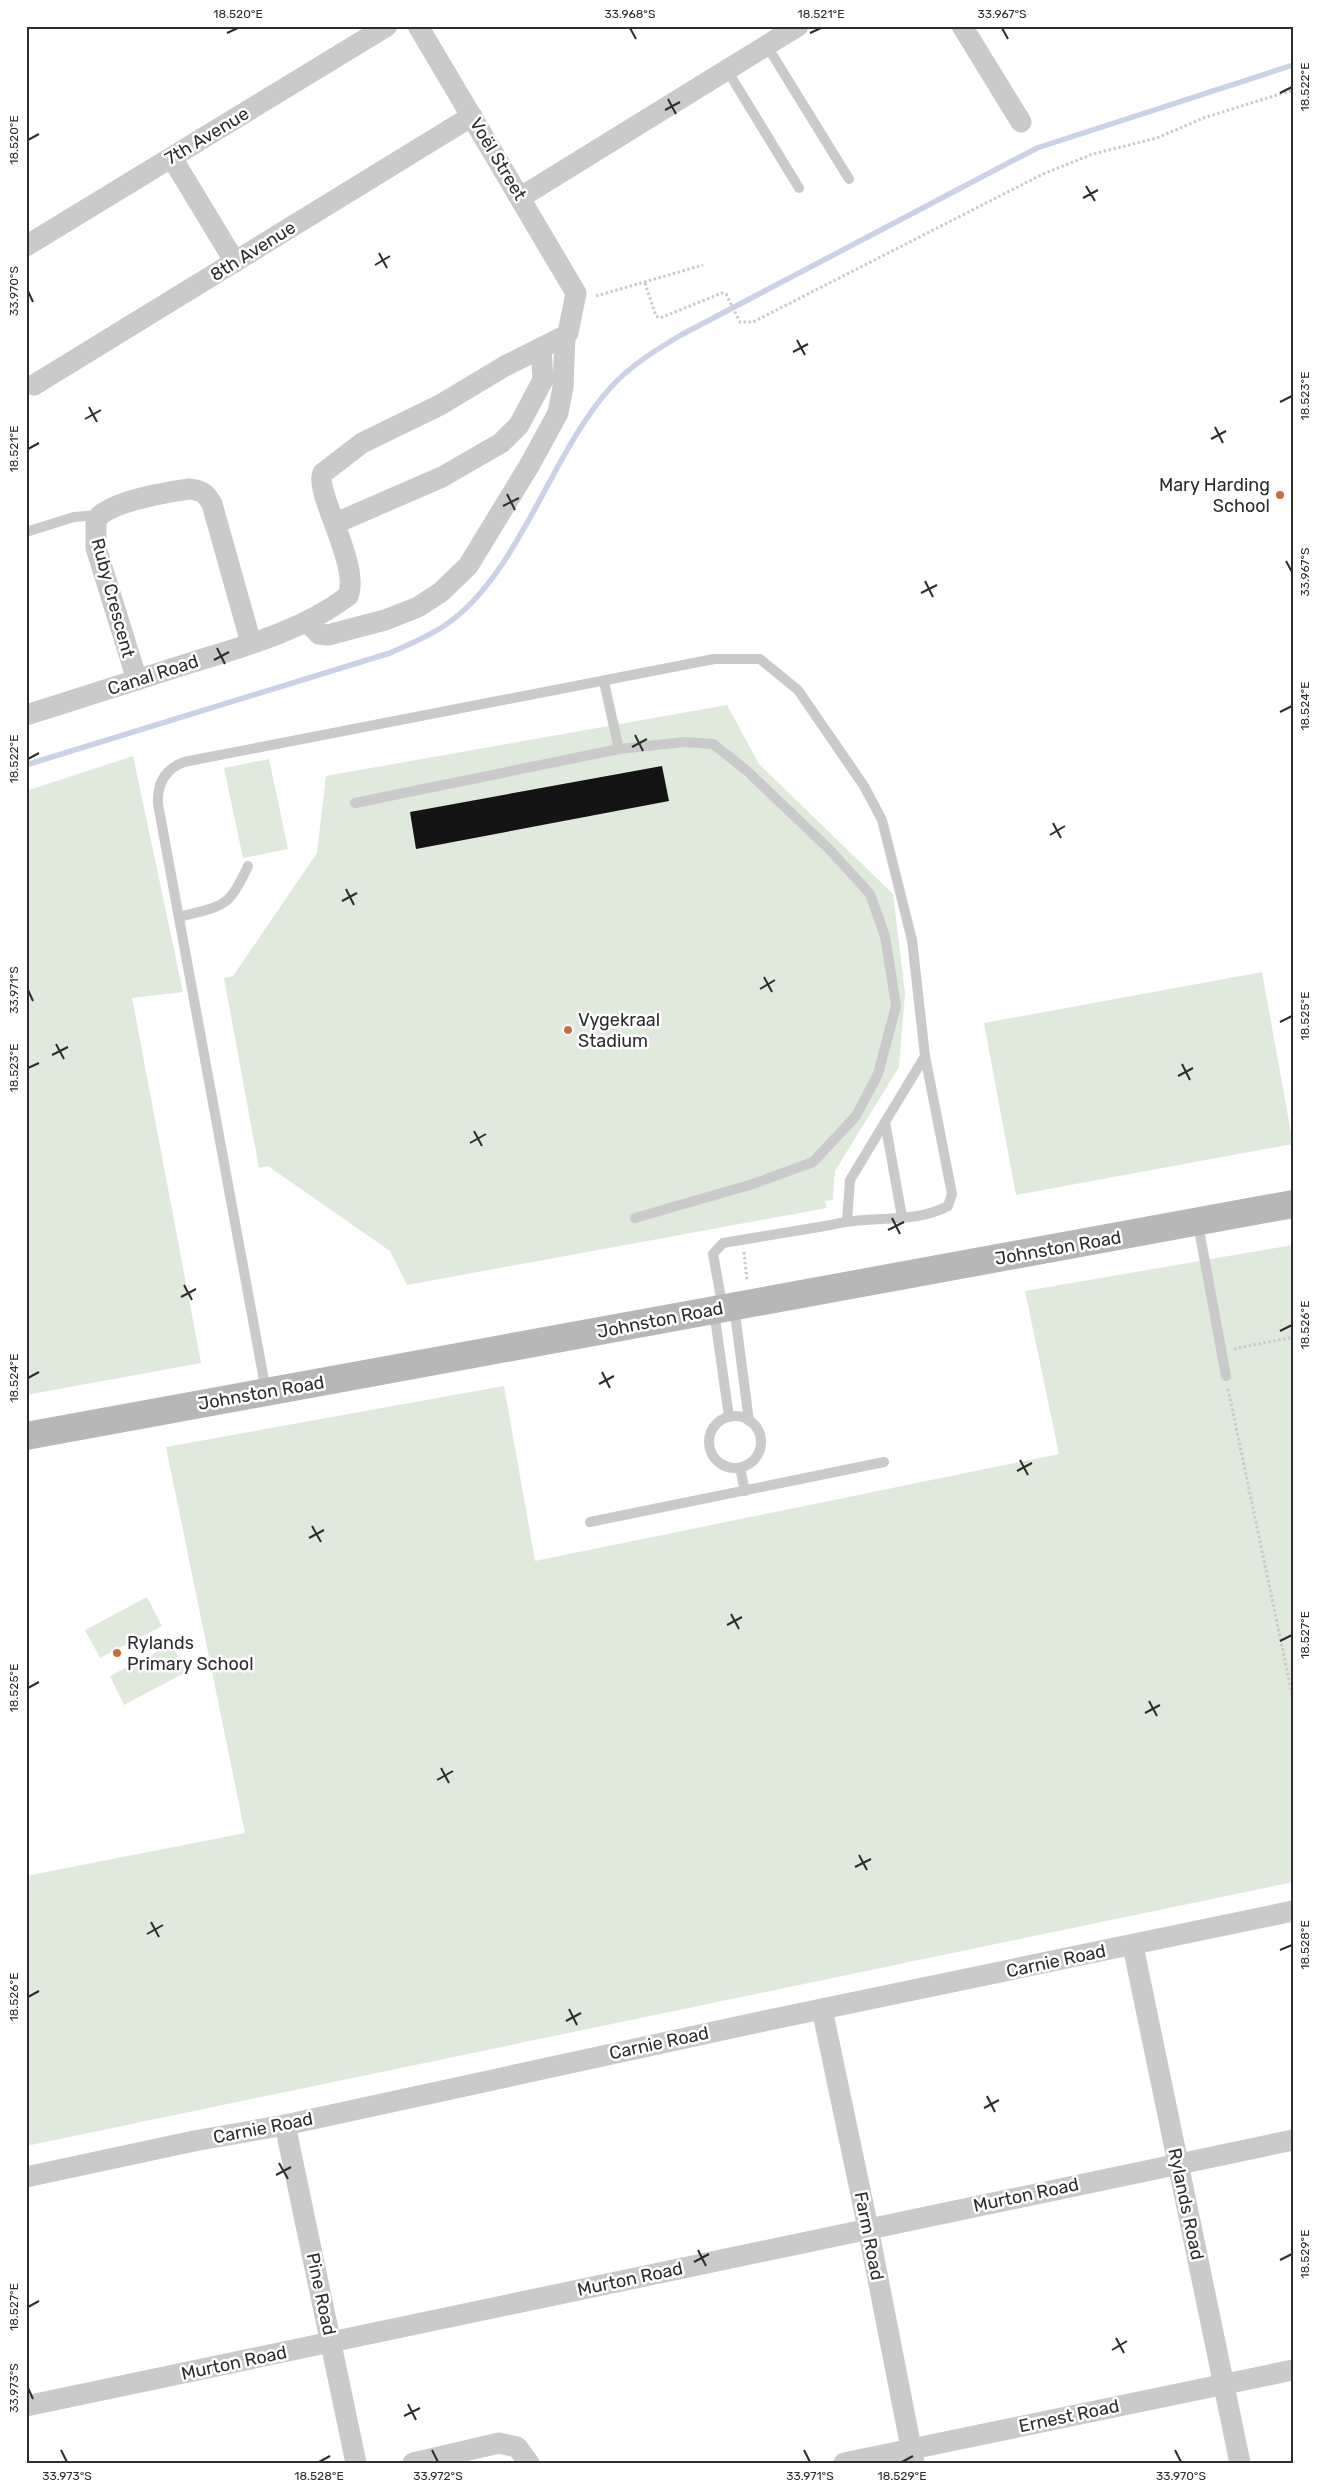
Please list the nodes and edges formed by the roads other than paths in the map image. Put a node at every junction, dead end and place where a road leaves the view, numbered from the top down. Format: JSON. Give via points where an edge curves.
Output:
{"nodes":[{"id":1,"x":387,"y":26,"type":"edge"},
{"id":2,"x":418,"y":26,"type":"edge"},
{"id":3,"x":798,"y":26,"type":"edge"},
{"id":4,"x":962,"y":26,"type":"edge"},
{"id":5,"x":767,"y":46,"type":"junction"},
{"id":6,"x":727,"y":70,"type":"junction"},
{"id":7,"x":472,"y":116,"type":"junction"},
{"id":8,"x":1021,"y":122,"type":"dead end"},
{"id":9,"x":172,"y":158,"type":"junction"},
{"id":10,"x":849,"y":178,"type":"dead end"},
{"id":11,"x":798,"y":188,"type":"dead end"},
{"id":12,"x":521,"y":197,"type":"junction"},
{"id":13,"x":26,"y":246,"type":"edge"},
{"id":14,"x":236,"y":262,"type":"junction"},
{"id":15,"x":565,"y":336,"type":"junction"},
{"id":16,"x":541,"y":348,"type":"junction"},
{"id":17,"x":34,"y":385,"type":"dead end"},
{"id":18,"x":99,"y":515,"type":"junction"},
{"id":19,"x":336,"y":523,"type":"junction"},
{"id":20,"x":26,"y":532,"type":"edge"},
{"id":21,"x":307,"y":622,"type":"junction"},
{"id":22,"x":252,"y":644,"type":"junction"},
{"id":23,"x":137,"y":680,"type":"junction"},
{"id":24,"x":604,"y":682,"type":"junction"},
{"id":25,"x":26,"y":715,"type":"edge"},
{"id":26,"x":619,"y":749,"type":"junction"},
{"id":27,"x":355,"y":803,"type":"dead end"},
{"id":28,"x":248,"y":866,"type":"dead end"},
{"id":29,"x":179,"y":917,"type":"junction"},
{"id":30,"x":925,"y":1056,"type":"junction"},
{"id":31,"x":885,"y":1122,"type":"junction"},
{"id":32,"x":1293,"y":1204,"type":"edge"},
{"id":33,"x":902,"y":1217,"type":"junction"},
{"id":34,"x":635,"y":1218,"type":"dead end"},
{"id":35,"x":847,"y":1220,"type":"junction"},
{"id":36,"x":1198,"y":1223,"type":"junction"},
{"id":37,"x":730,"y":1304,"type":"junction"},
{"id":38,"x":1226,"y":1376,"type":"road end"},
{"id":39,"x":267,"y":1392,"type":"junction"},
{"id":40,"x":730,"y":1417,"type":"junction"},
{"id":41,"x":749,"y":1420,"type":"junction"},
{"id":42,"x":26,"y":1436,"type":"edge"},
{"id":43,"x":884,"y":1462,"type":"dead end"},
{"id":44,"x":740,"y":1468,"type":"junction"},
{"id":45,"x":744,"y":1491,"type":"junction"},
{"id":46,"x":590,"y":1522,"type":"dead end"},
{"id":47,"x":1293,"y":1911,"type":"edge"},
{"id":48,"x":1133,"y":1946,"type":"junction"},
{"id":49,"x":822,"y":2009,"type":"junction"},
{"id":50,"x":285,"y":2125,"type":"junction"},
{"id":51,"x":1293,"y":2140,"type":"edge"},
{"id":52,"x":1178,"y":2164,"type":"junction"},
{"id":53,"x":26,"y":2177,"type":"edge"},
{"id":54,"x":868,"y":2228,"type":"junction"},
{"id":55,"x":331,"y":2342,"type":"junction"},
{"id":56,"x":1293,"y":2370,"type":"edge"},
{"id":57,"x":1224,"y":2384,"type":"junction"},
{"id":58,"x":26,"y":2406,"type":"edge"},
{"id":59,"x":912,"y":2456,"type":"edge"},
{"id":60,"x":356,"y":2463,"type":"edge"},
{"id":61,"x":413,"y":2463,"type":"edge"},
{"id":62,"x":529,"y":2463,"type":"edge"},
{"id":63,"x":844,"y":2463,"type":"edge"},
{"id":64,"x":1240,"y":2463,"type":"edge"}],
"edges":[{"from":1,"to":9,"type":"street","name":"7th Avenue"},
{"from":2,"to":7,"type":"street","name":"Voël Street"},
{"from":3,"to":5,"type":"street"},
{"from":4,"to":8,"type":"street"},
{"from":5,"to":6,"type":"street"},
{"from":5,"to":10,"type":"lane"},
{"from":6,"to":11,"type":"lane"},
{"from":6,"to":12,"type":"street"},
{"from":7,"to":12,"type":"street","name":"Voël Street"},
{"from":7,"to":14,"type":"street","name":"8th Avenue"},
{"from":9,"to":13,"type":"street","name":"7th Avenue"},
{"from":9,"to":14,"type":"street"},
{"from":12,"to":15,"type":"street","name":"Voël Street","via":[[576,293],[572,322]]},
{"from":14,"to":17,"type":"street","name":"8th Avenue"},
{"from":15,"to":16,"type":"street"},
{"from":15,"to":21,"type":"street","via":[[564,387],[558,412],[488,535],[458,577],[429,601],[385,620],[328,635],[320,634]]},
{"from":16,"to":19,"type":"street","via":[[543,380],[530,408],[507,438],[442,477]]},
{"from":16,"to":19,"type":"street","via":[[440,405],[362,443],[333,464],[323,473],[320,484]]},
{"from":18,"to":20,"type":"lane","via":[[74,517]]},
{"from":18,"to":22,"type":"street","name":"Ruby Crescent","via":[[120,505],[177,490],[189,488],[203,492],[212,504]]},
{"from":18,"to":23,"type":"street","name":"Ruby Crescent","via":[[95,529],[96,548]]},
{"from":19,"to":21,"type":"street","name":"Canal Road","via":[[351,590],[341,602]]},
{"from":21,"to":22,"type":"street","name":"Canal Road"},
{"from":22,"to":23,"type":"street","name":"Canal Road"},
{"from":23,"to":25,"type":"street","name":"Canal Road"},
{"from":24,"to":26,"type":"lane"},
{"from":24,"to":29,"type":"lane","via":[[176,765],[164,775],[157,794]]},
{"from":24,"to":30,"type":"lane","via":[[714,660],[760,659],[798,690],[864,786],[882,820],[912,940]]},
{"from":26,"to":27,"type":"lane"},
{"from":26,"to":34,"type":"lane","via":[[684,742],[713,744],[746,770],[830,850],[870,894],[885,936],[896,1006],[878,1074],[856,1116],[813,1162],[752,1184]]},
{"from":28,"to":29,"type":"lane","via":[[229,901]]},
{"from":29,"to":39,"type":"lane"},
{"from":30,"to":31,"type":"lane"},
{"from":30,"to":33,"type":"lane","via":[[952,1194],[948,1206],[932,1215]]},
{"from":31,"to":33,"type":"lane"},
{"from":31,"to":35,"type":"lane","via":[[850,1180]]},
{"from":32,"to":36,"type":"street","name":"Johnston Road"},
{"from":33,"to":35,"type":"lane"},
{"from":35,"to":37,"type":"lane","via":[[723,1243],[713,1254]]},
{"from":36,"to":37,"type":"street","name":"Johnston Road"},
{"from":36,"to":38,"type":"lane"},
{"from":37,"to":39,"type":"street","name":"Johnston Road"},
{"from":37,"to":40,"type":"lane"},
{"from":37,"to":41,"type":"lane"},
{"from":39,"to":42,"type":"street","name":"Johnston Road"},
{"from":40,"to":41,"type":"lane"},
{"from":40,"to":44,"type":"lane","via":[[720,1420],[713,1428],[709,1447],[720,1464]]},
{"from":41,"to":44,"type":"lane","via":[[760,1437],[760,1448],[756,1457]]},
{"from":43,"to":45,"type":"lane"},
{"from":44,"to":45,"type":"lane"},
{"from":45,"to":46,"type":"lane"},
{"from":47,"to":48,"type":"street","name":"Carnie Road"},
{"from":48,"to":49,"type":"street","name":"Carnie Road"},
{"from":48,"to":52,"type":"street","name":"Rylands Road"},
{"from":49,"to":50,"type":"street","name":"Carnie Road"},
{"from":49,"to":54,"type":"street","name":"Farm Road"},
{"from":50,"to":53,"type":"street","name":"Carnie Road"},
{"from":50,"to":55,"type":"street","name":"Pine Road"},
{"from":51,"to":52,"type":"street","name":"Murton Road"},
{"from":52,"to":54,"type":"street","name":"Murton Road"},
{"from":52,"to":57,"type":"street","name":"Rylands Road"},
{"from":54,"to":55,"type":"street","name":"Murton Road"},
{"from":54,"to":59,"type":"street","name":"Farm Road"},
{"from":55,"to":58,"type":"street","name":"Murton Road"},
{"from":55,"to":60,"type":"street","name":"Pine Road"},
{"from":56,"to":57,"type":"street","name":"Ernest Road"},
{"from":57,"to":59,"type":"street","name":"Ernest Road"},
{"from":57,"to":64,"type":"street","name":"Rylands Road"},
{"from":59,"to":63,"type":"street","name":"Ernest Road"},
{"from":61,"to":62,"type":"street","via":[[500,2443],[517,2447]]}]}
